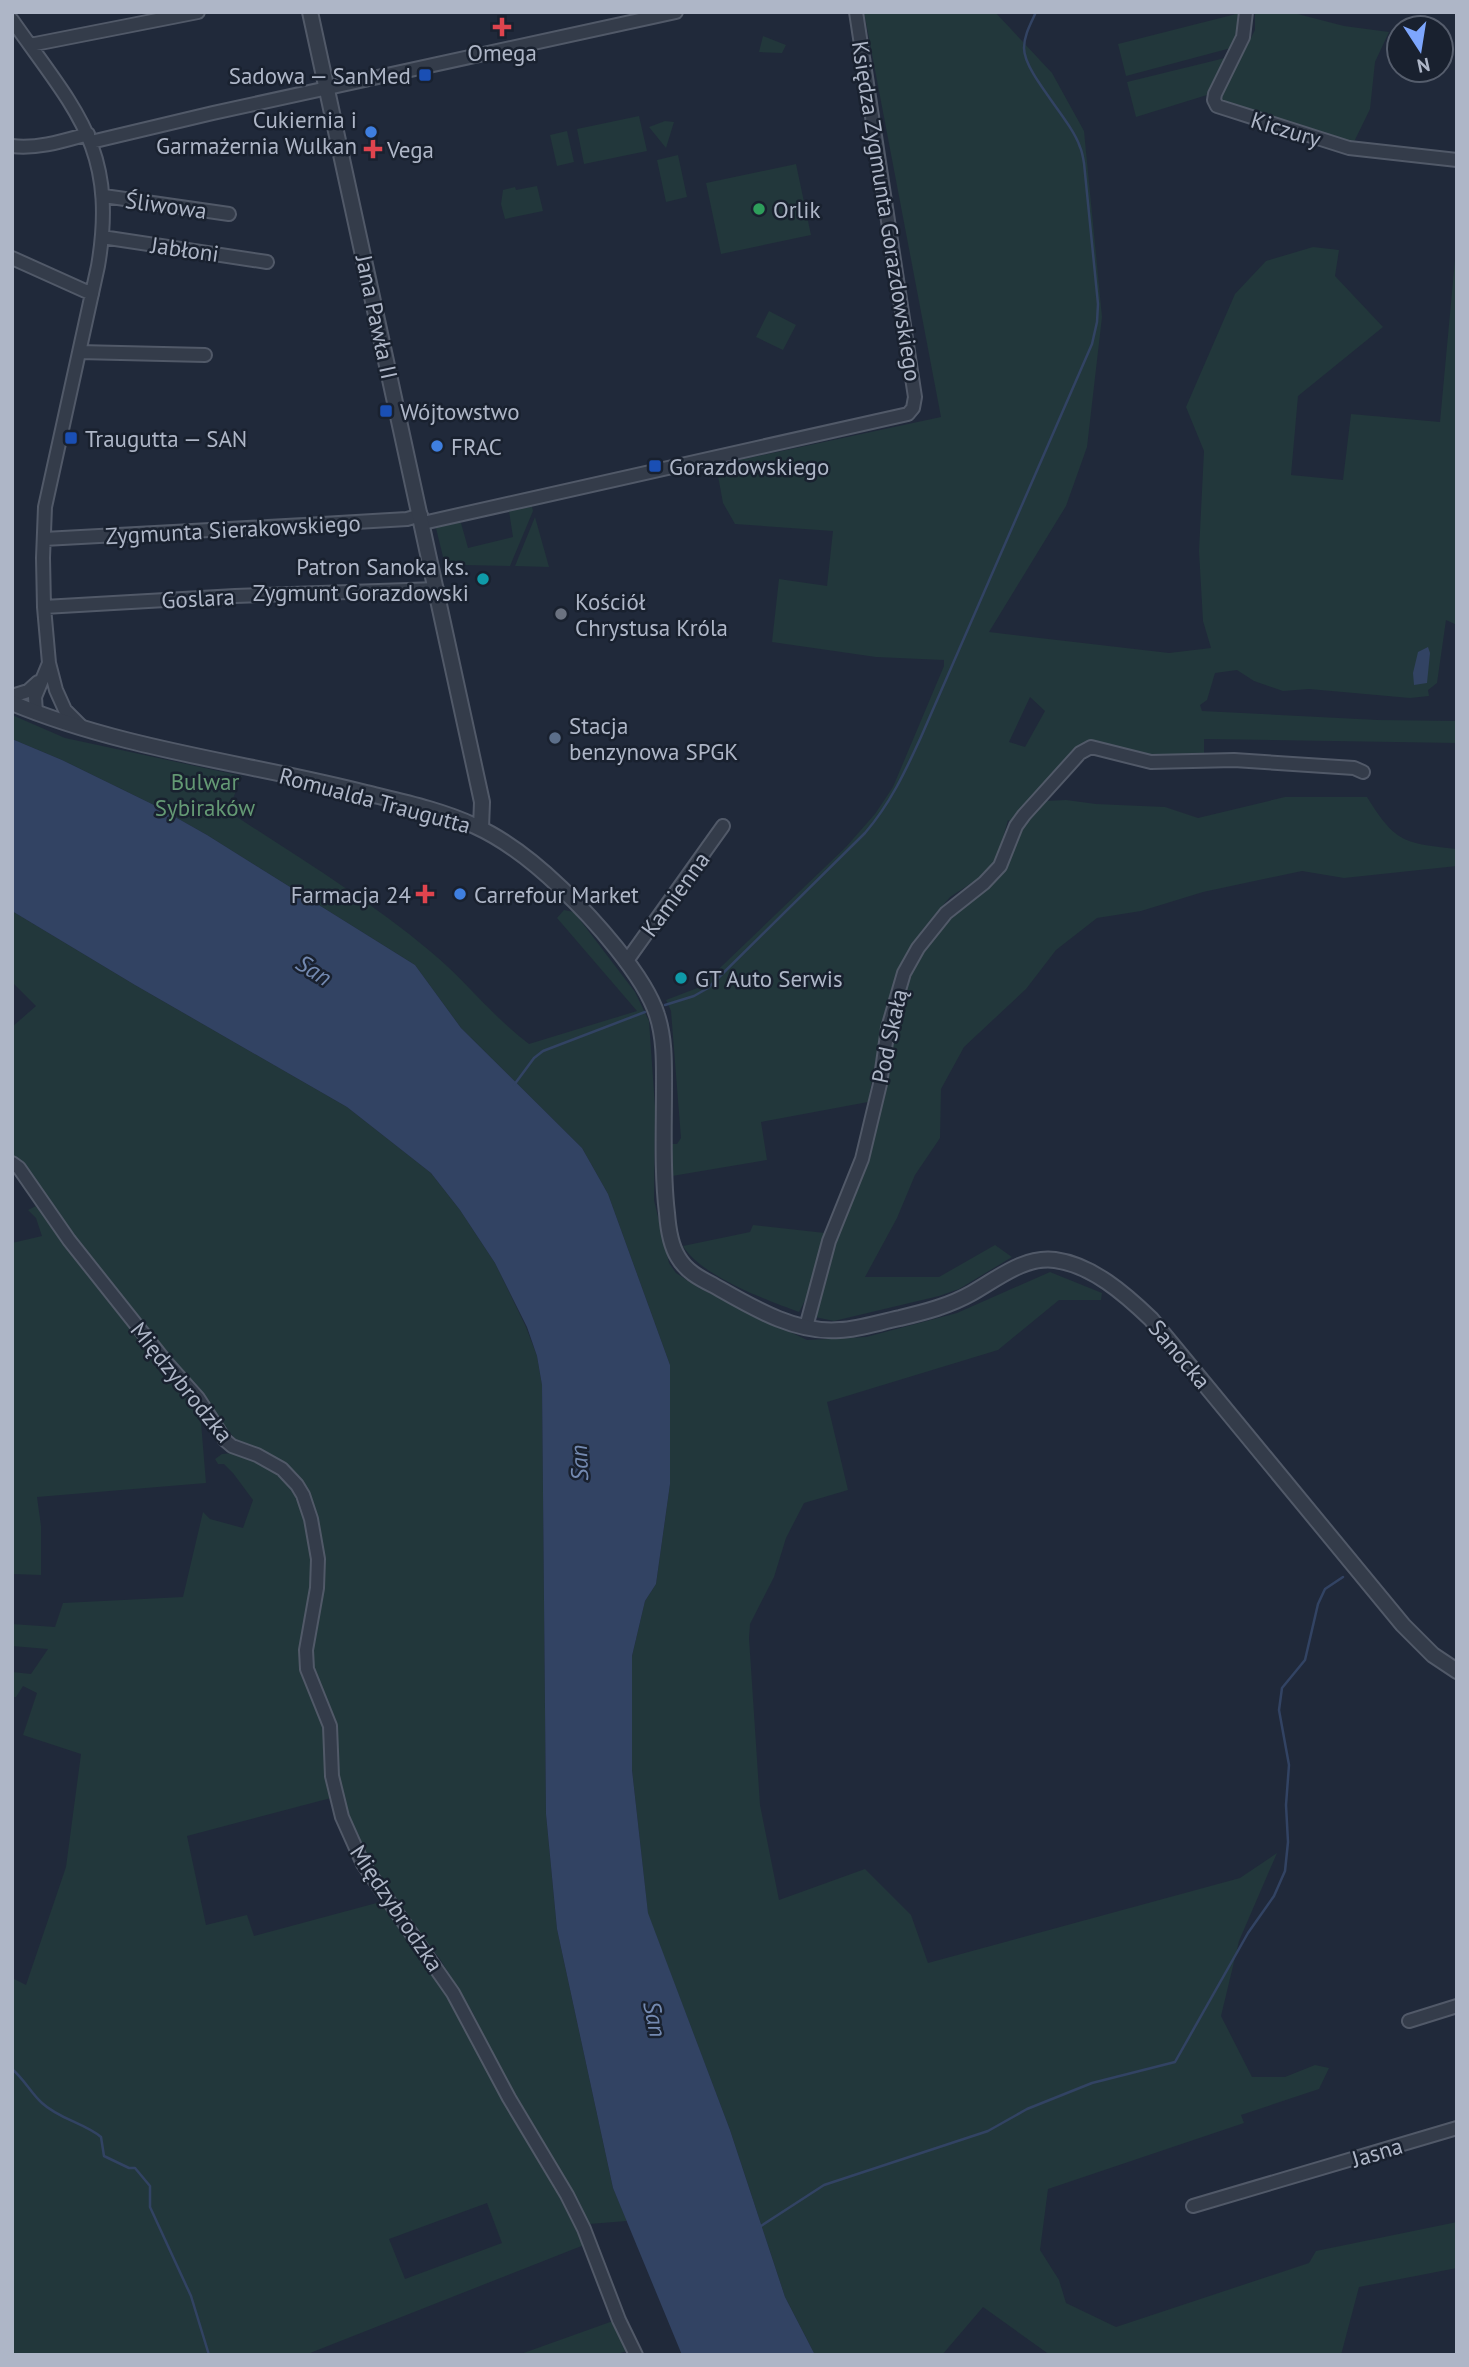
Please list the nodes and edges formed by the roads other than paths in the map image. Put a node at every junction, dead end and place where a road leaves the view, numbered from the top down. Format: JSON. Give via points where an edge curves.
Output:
{"nodes":[{"id":1,"x":198,"y":12,"type":"edge"},
{"id":2,"x":310,"y":12,"type":"edge"},
{"id":3,"x":676,"y":12,"type":"edge"},
{"id":4,"x":856,"y":12,"type":"edge"},
{"id":5,"x":1246,"y":12,"type":"edge"},
{"id":6,"x":12,"y":20,"type":"edge"},
{"id":7,"x":30,"y":45,"type":"junction"},
{"id":8,"x":326,"y":89,"type":"junction"},
{"id":9,"x":89,"y":138,"type":"junction"},
{"id":10,"x":12,"y":146,"type":"edge"},
{"id":11,"x":1457,"y":160,"type":"edge"},
{"id":12,"x":104,"y":196,"type":"junction"},
{"id":13,"x":229,"y":214,"type":"dead end"},
{"id":14,"x":102,"y":237,"type":"junction"},
{"id":15,"x":12,"y":258,"type":"edge"},
{"id":16,"x":267,"y":262,"type":"dead end"},
{"id":17,"x":92,"y":294,"type":"junction"},
{"id":18,"x":79,"y":352,"type":"junction"},
{"id":19,"x":205,"y":355,"type":"dead end"},
{"id":20,"x":422,"y":519,"type":"junction"},
{"id":21,"x":44,"y":539,"type":"junction"},
{"id":22,"x":437,"y":589,"type":"junction"},
{"id":23,"x":44,"y":607,"type":"junction"},
{"id":24,"x":49,"y":663,"type":"junction"},
{"id":25,"x":44,"y":677,"type":"junction"},
{"id":26,"x":56,"y":690,"type":"junction"},
{"id":27,"x":12,"y":696,"type":"edge"},
{"id":28,"x":12,"y":703,"type":"edge"},
{"id":29,"x":39,"y":714,"type":"junction"},
{"id":30,"x":84,"y":730,"type":"junction"},
{"id":31,"x":1363,"y":772,"type":"dead end"},
{"id":32,"x":723,"y":826,"type":"dead end"},
{"id":33,"x":481,"y":828,"type":"junction"},
{"id":34,"x":626,"y":962,"type":"junction"},
{"id":35,"x":12,"y":1163,"type":"edge"},
{"id":36,"x":806,"y":1327,"type":"junction"},
{"id":37,"x":1457,"y":1671,"type":"edge"},
{"id":38,"x":1457,"y":2006,"type":"edge"},
{"id":39,"x":1409,"y":2021,"type":"dead end"},
{"id":40,"x":1457,"y":2128,"type":"edge"},
{"id":41,"x":1193,"y":2206,"type":"dead end"},
{"id":42,"x":636,"y":2355,"type":"edge"}],
"edges":[{"from":1,"to":7,"type":"street"},
{"from":2,"to":8,"type":"street","name":"Jana Pawła II"},
{"from":3,"to":8,"type":"street"},
{"from":4,"to":20,"type":"street","name":"Księdza Zygmunta Gorazdowskiego","via":[[914,408],[908,414]]},
{"from":5,"to":11,"type":"street","name":"Kiczury","via":[[1243,37],[1215,94],[1221,109],[1349,148]]},
{"from":6,"to":7,"type":"street"},
{"from":7,"to":9,"type":"street","via":[[58,82]]},
{"from":8,"to":9,"type":"street"},
{"from":8,"to":20,"type":"street","name":"Jana Pawła II"},
{"from":9,"to":10,"type":"street"},
{"from":9,"to":12,"type":"street"},
{"from":12,"to":13,"type":"street","name":"Śliwowa"},
{"from":12,"to":14,"type":"street"},
{"from":14,"to":16,"type":"street","name":"Jabłoni"},
{"from":14,"to":17,"type":"street"},
{"from":15,"to":17,"type":"street"},
{"from":17,"to":18,"type":"street"},
{"from":18,"to":19,"type":"street"},
{"from":18,"to":21,"type":"street","via":[[45,507]]},
{"from":20,"to":21,"type":"street","name":"Zygmunta Sierakowskiego"},
{"from":20,"to":22,"type":"street","name":"Jana Pawła II"},
{"from":21,"to":23,"type":"street"},
{"from":22,"to":23,"type":"street","name":"Goslara"},
{"from":22,"to":33,"type":"street","name":"Jana Pawła II","via":[[482,802]]},
{"from":23,"to":24,"type":"street"},
{"from":24,"to":25,"type":"street"},
{"from":24,"to":26,"type":"street"},
{"from":25,"to":27,"type":"street","via":[[28,691]]},
{"from":25,"to":29,"type":"street","via":[[35,697]]},
{"from":26,"to":29,"type":"street","via":[[54,704]]},
{"from":26,"to":30,"type":"street","via":[[65,710]]},
{"from":28,"to":29,"type":"street","name":"Romualda Traugutta"},
{"from":29,"to":30,"type":"street","name":"Romualda Traugutta"},
{"from":30,"to":33,"type":"street","name":"Romualda Traugutta","via":[[340,786]]},
{"from":31,"to":36,"type":"street","name":"Pod Skałą","via":[[1234,760],[1151,762],[1091,747],[1080,753],[1016,826],[1000,866],[946,913],[904,973],[862,1159],[830,1241]]},
{"from":32,"to":34,"type":"street","name":"Kamienna"},
{"from":33,"to":34,"type":"street","name":"Romualda Traugutta","via":[[564,890]]},
{"from":34,"to":36,"type":"street","name":"Romualda Traugutta","via":[[652,1001],[662,1036],[664,1187],[670,1236],[678,1257],[693,1274],[763,1312]]},
{"from":35,"to":42,"type":"street","name":"Międzybrodzka","via":[[134,1323],[198,1398],[225,1440],[282,1469],[303,1495],[318,1559],[306,1660],[330,1726],[332,1776],[342,1818],[363,1864],[460,2005],[567,2195]]},
{"from":36,"to":37,"type":"street","name":"Sanocka","via":[[852,1329],[937,1308],[1039,1260],[1061,1261],[1095,1275],[1151,1319],[1403,1625]]},
{"from":38,"to":39,"type":"street"},
{"from":40,"to":41,"type":"street","name":"Jasna"}]}
